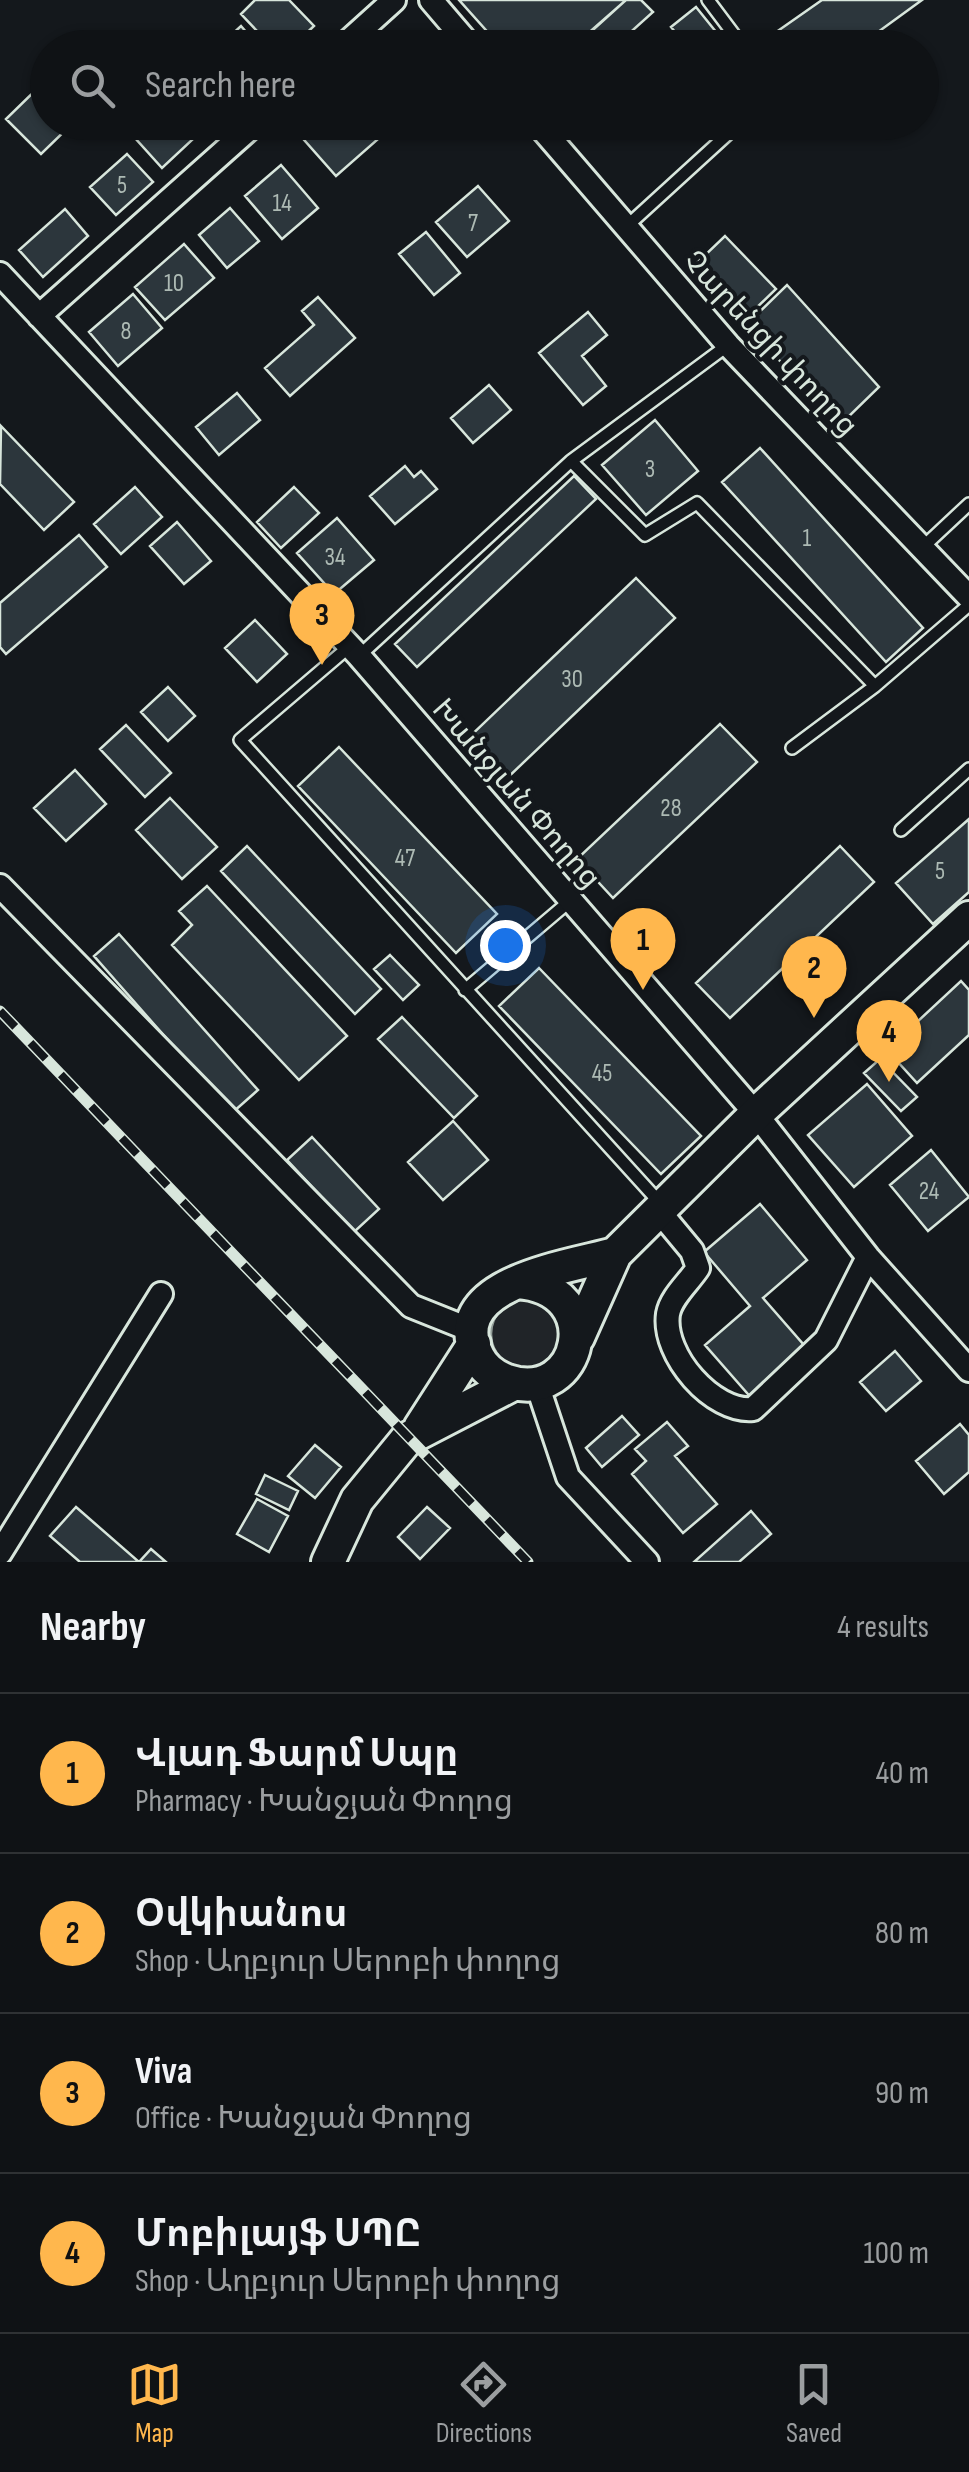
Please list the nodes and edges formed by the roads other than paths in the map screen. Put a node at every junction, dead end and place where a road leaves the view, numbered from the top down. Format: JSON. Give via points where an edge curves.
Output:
{"nodes":[{"id":1,"x":394,"y":0,"type":"edge"},
{"id":2,"x":431,"y":0,"type":"edge"},
{"id":3,"x":708,"y":0,"type":"edge"},
{"id":4,"x":361,"y":30,"type":"edge"},
{"id":5,"x":457,"y":30,"type":"edge"},
{"id":6,"x":730,"y":30,"type":"edge"},
{"id":7,"x":237,"y":140,"type":"edge"},
{"id":8,"x":551,"y":140,"type":"edge"},
{"id":9,"x":721,"y":140,"type":"edge"},
{"id":10,"x":626,"y":227,"type":"junction"},
{"id":11,"x":0,"y":274,"type":"edge"},
{"id":12,"x":39,"y":316,"type":"junction"},
{"id":13,"x":728,"y":345,"type":"junction"},
{"id":14,"x":571,"y":461,"type":"junction"},
{"id":15,"x":969,"y":504,"type":"edge"},
{"id":16,"x":922,"y":548,"type":"junction"},
{"id":17,"x":969,"y":597,"type":"edge"},
{"id":18,"x":969,"y":606,"type":"edge"},
{"id":19,"x":354,"y":651,"type":"junction"},
{"id":20,"x":875,"y":686,"type":"junction"},
{"id":21,"x":792,"y":748,"type":"dead end"},
{"id":22,"x":969,"y":769,"type":"edge"},
{"id":23,"x":901,"y":830,"type":"dead end"},
{"id":24,"x":0,"y":886,"type":"edge"},
{"id":25,"x":571,"y":900,"type":"junction"},
{"id":26,"x":969,"y":918,"type":"edge"},
{"id":27,"x":465,"y":990,"type":"junction"},
{"id":28,"x":756,"y":1114,"type":"junction"},
{"id":29,"x":660,"y":1208,"type":"junction"},
{"id":30,"x":615,"y":1254,"type":"junction"},
{"id":31,"x":868,"y":1257,"type":"junction"},
{"id":32,"x":518,"y":1282,"type":"junction"},
{"id":33,"x":161,"y":1294,"type":"dead end"},
{"id":34,"x":472,"y":1337,"type":"junction"},
{"id":35,"x":578,"y":1337,"type":"junction"},
{"id":36,"x":969,"y":1370,"type":"edge"},
{"id":37,"x":526,"y":1384,"type":"junction"},
{"id":38,"x":420,"y":1428,"type":"junction"},
{"id":39,"x":0,"y":1553,"type":"edge"},
{"id":40,"x":328,"y":1562,"type":"edge"},
{"id":41,"x":647,"y":1562,"type":"edge"}],
"edges":[{"from":1,"to":4,"type":"street"},
{"from":2,"to":5,"type":"street"},
{"from":3,"to":6,"type":"lane"},
{"from":7,"to":12,"type":"street"},
{"from":8,"to":10,"type":"street","name":"Չարենցի փողոց"},
{"from":9,"to":10,"type":"lane"},
{"from":10,"to":13,"type":"street","name":"Չարենցի փողոց"},
{"from":11,"to":12,"type":"street","name":"Խանջյան Փողոց"},
{"from":12,"to":19,"type":"street","name":"Խանջյան Փողոց"},
{"from":13,"to":14,"type":"lane"},
{"from":13,"to":16,"type":"street","name":"Չարենցի փողոց"},
{"from":14,"to":19,"type":"lane"},
{"from":14,"to":20,"type":"lane","via":[[645,535],[697,503]]},
{"from":15,"to":16,"type":"lane"},
{"from":16,"to":17,"type":"street","name":"Չարենցի փողոց"},
{"from":18,"to":20,"type":"lane"},
{"from":19,"to":25,"type":"street","name":"Խանջյան Փողոց"},
{"from":19,"to":27,"type":"lane","via":[[240,740]]},
{"from":20,"to":21,"type":"lane"},
{"from":22,"to":23,"type":"lane"},
{"from":24,"to":34,"type":"street","via":[[411,1306]]},
{"from":25,"to":27,"type":"lane"},
{"from":25,"to":28,"type":"street","name":"Խանջյան Փողոց"},
{"from":26,"to":28,"type":"main road"},
{"from":27,"to":29,"type":"lane"},
{"from":28,"to":29,"type":"main road"},
{"from":28,"to":31,"type":"street","name":"Խանջյան Փողոց"},
{"from":29,"to":30,"type":"main road"},
{"from":29,"to":31,"type":"street","via":[[698,1268],[671,1304],[668,1334],[706,1390],[729,1408],[753,1409],[816,1353]]},
{"from":30,"to":32,"type":"main road"},
{"from":30,"to":35,"type":"main road"},
{"from":31,"to":36,"type":"street","name":"Խանջյան Փողոց"},
{"from":32,"to":34,"type":"main road","via":[[489,1296],[474,1316]]},
{"from":32,"to":35,"type":"main road","via":[[560,1298]]},
{"from":33,"to":39,"type":"street"},
{"from":34,"to":37,"type":"main road","via":[[482,1364],[498,1378]]},
{"from":34,"to":38,"type":"main road"},
{"from":35,"to":37,"type":"main road","via":[[564,1366]]},
{"from":37,"to":38,"type":"main road"},
{"from":37,"to":41,"type":"street","via":[[568,1477]]},
{"from":38,"to":40,"type":"main road","via":[[358,1500]]}]}
